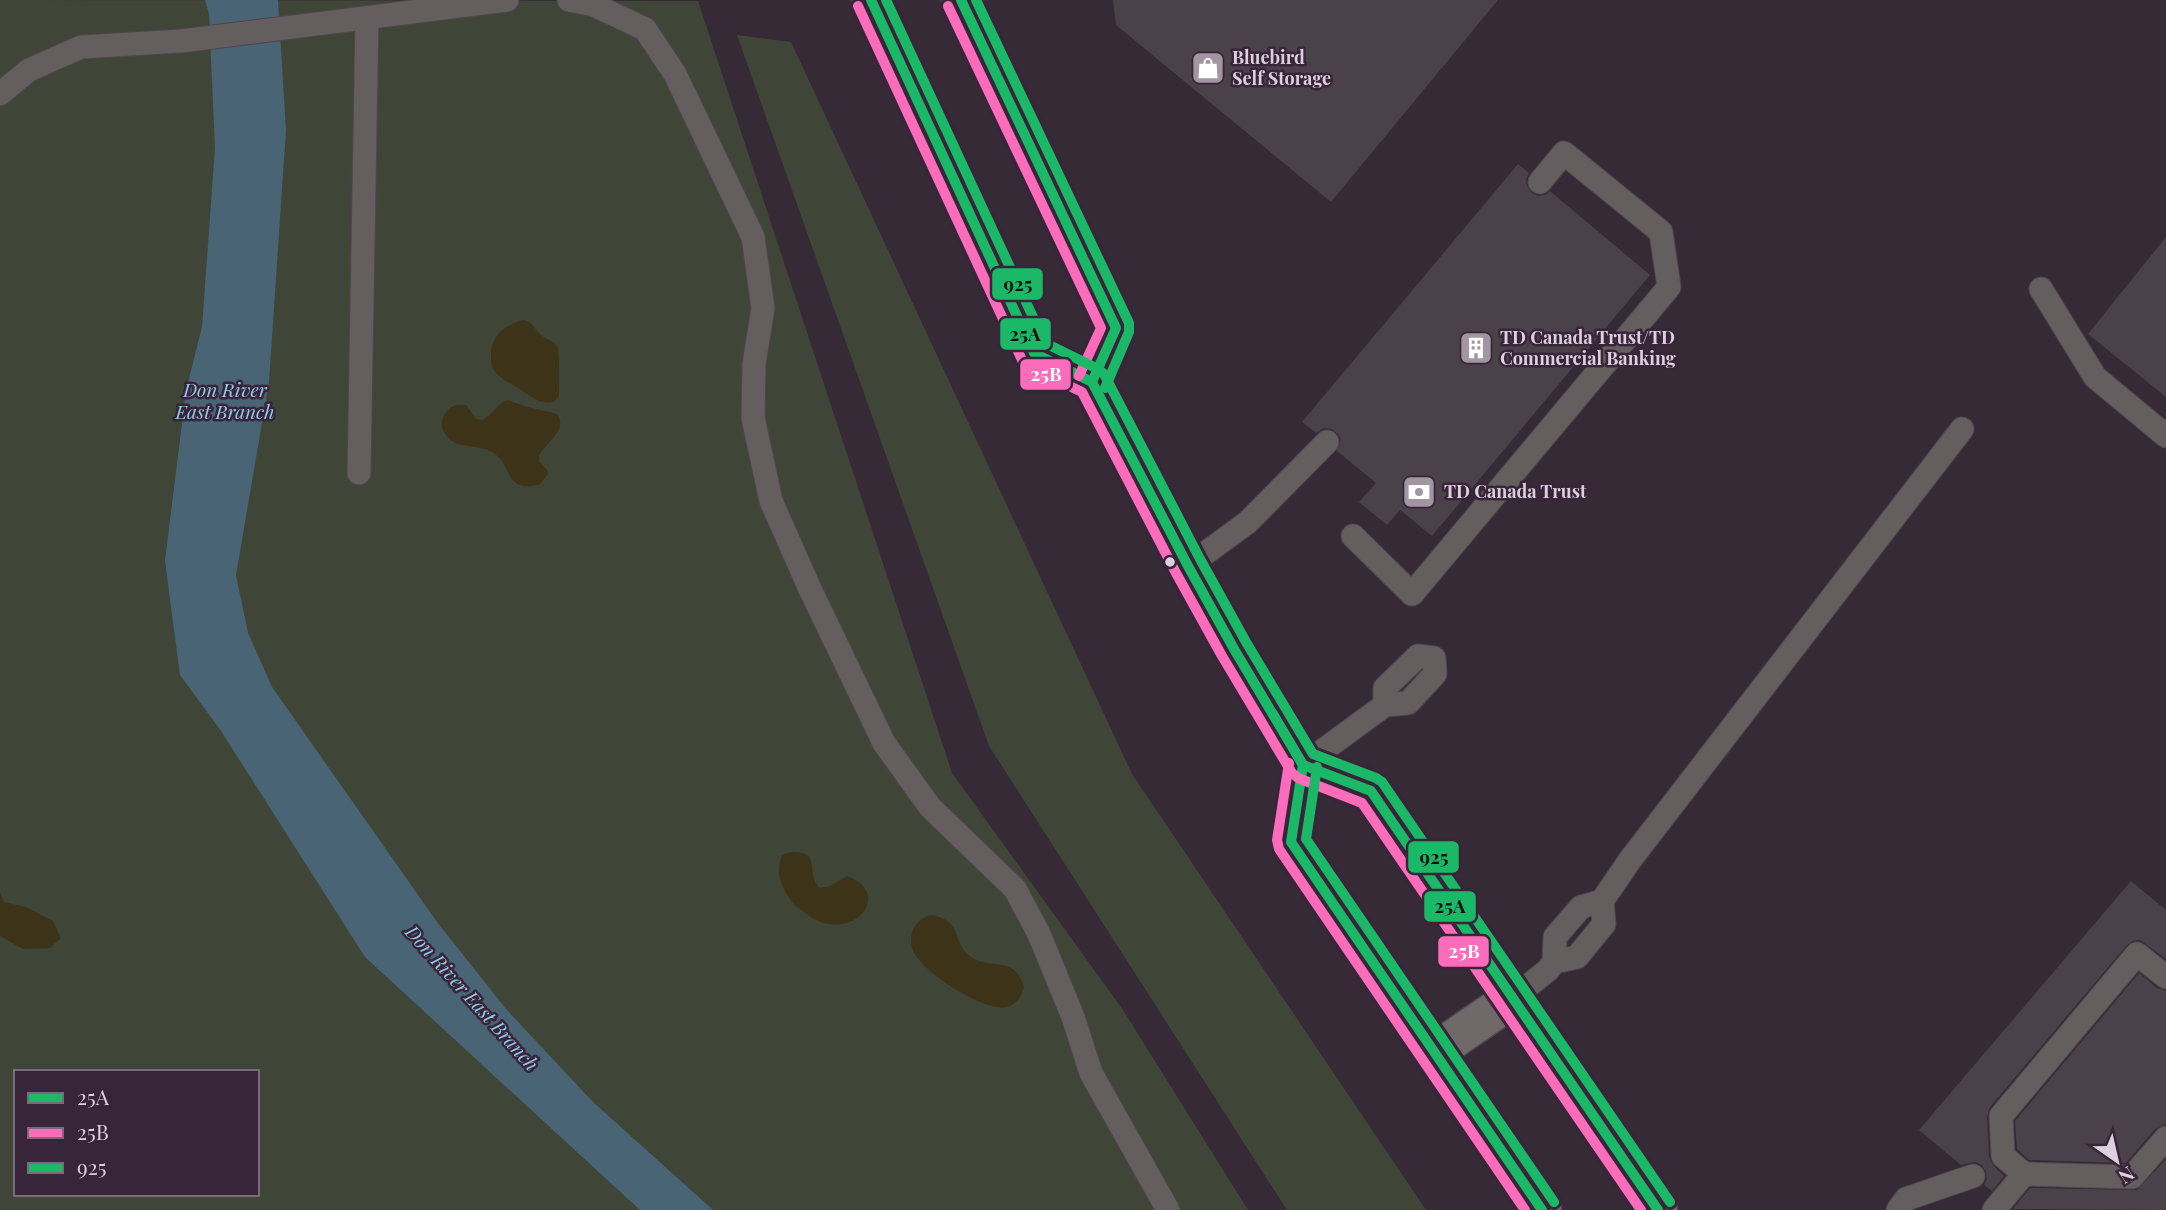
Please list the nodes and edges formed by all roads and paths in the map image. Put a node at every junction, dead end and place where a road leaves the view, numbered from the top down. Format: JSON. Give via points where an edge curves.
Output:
{"nodes":[{"id":1,"x":507,"y":0,"type":"edge"},
{"id":2,"x":569,"y":0,"type":"edge"},
{"id":3,"x":872,"y":0,"type":"edge"},
{"id":4,"x":961,"y":0,"type":"edge"},
{"id":5,"x":367,"y":19,"type":"junction"},
{"id":6,"x":0,"y":94,"type":"edge"},
{"id":7,"x":1540,"y":182,"type":"dead end"},
{"id":8,"x":2040,"y":289,"type":"dead end"},
{"id":9,"x":1092,"y":382,"type":"junction"},
{"id":10,"x":1962,"y":429,"type":"dead end"},
{"id":11,"x":2166,"y":436,"type":"edge"},
{"id":12,"x":1327,"y":442,"type":"dead end"},
{"id":13,"x":359,"y":473,"type":"dead end"},
{"id":14,"x":1353,"y":536,"type":"dead end"},
{"id":15,"x":1188,"y":566,"type":"junction"},
{"id":16,"x":1385,"y":705,"type":"dead end"},
{"id":17,"x":1303,"y":765,"type":"junction"},
{"id":18,"x":2166,"y":977,"type":"edge"},
{"id":19,"x":1513,"y":999,"type":"junction"},
{"id":20,"x":1436,"y":1051,"type":"junction"},
{"id":21,"x":2166,"y":1138,"type":"edge"},
{"id":22,"x":2024,"y":1174,"type":"junction"},
{"id":23,"x":1973,"y":1176,"type":"dead end"},
{"id":24,"x":2004,"y":1209,"type":"edge"},
{"id":25,"x":1168,"y":1210,"type":"edge"},
{"id":26,"x":1542,"y":1210,"type":"edge"},
{"id":27,"x":1658,"y":1210,"type":"edge"},
{"id":28,"x":1898,"y":1210,"type":"edge"}],
"edges":[{"from":1,"to":5,"type":"lane"},
{"from":2,"to":25,"type":"lane","via":[[594,5],[645,29],[675,74],[753,237],[763,308],[754,363],[753,418],[771,501],[884,743],[930,807],[1015,890],[1039,934],[1091,1073]]},
{"from":3,"to":9,"type":"main road","via":[[1034,353]]},
{"from":4,"to":9,"type":"main road","via":[[1116,328]]},
{"from":5,"to":6,"type":"lane","via":[[181,41],[81,47],[29,70]]},
{"from":5,"to":13,"type":"lane"},
{"from":7,"to":14,"type":"lane","via":[[1564,153],[1661,232],[1669,287],[1412,594]]},
{"from":8,"to":11,"type":"lane","via":[[2095,377]]},
{"from":9,"to":15,"type":"main road"},
{"from":10,"to":19,"type":"lane","via":[[1630,860],[1602,901],[1604,924],[1577,957],[1554,962]]},
{"from":12,"to":15,"type":"lane","via":[[1248,522]]},
{"from":15,"to":17,"type":"main road"},
{"from":16,"to":17,"type":"lane"},
{"from":17,"to":19,"type":"main road","via":[[1371,791]]},
{"from":17,"to":20,"type":"main road","via":[[1292,842]]},
{"from":18,"to":22,"type":"lane","via":[[2137,954],[2001,1116],[2003,1156]]},
{"from":19,"to":20,"type":"main road"},
{"from":19,"to":27,"type":"main road"},
{"from":20,"to":26,"type":"main road"},
{"from":21,"to":22,"type":"lane","via":[[2132,1177]]},
{"from":22,"to":24,"type":"lane"},
{"from":23,"to":28,"type":"lane","via":[[1906,1199]]}]}
